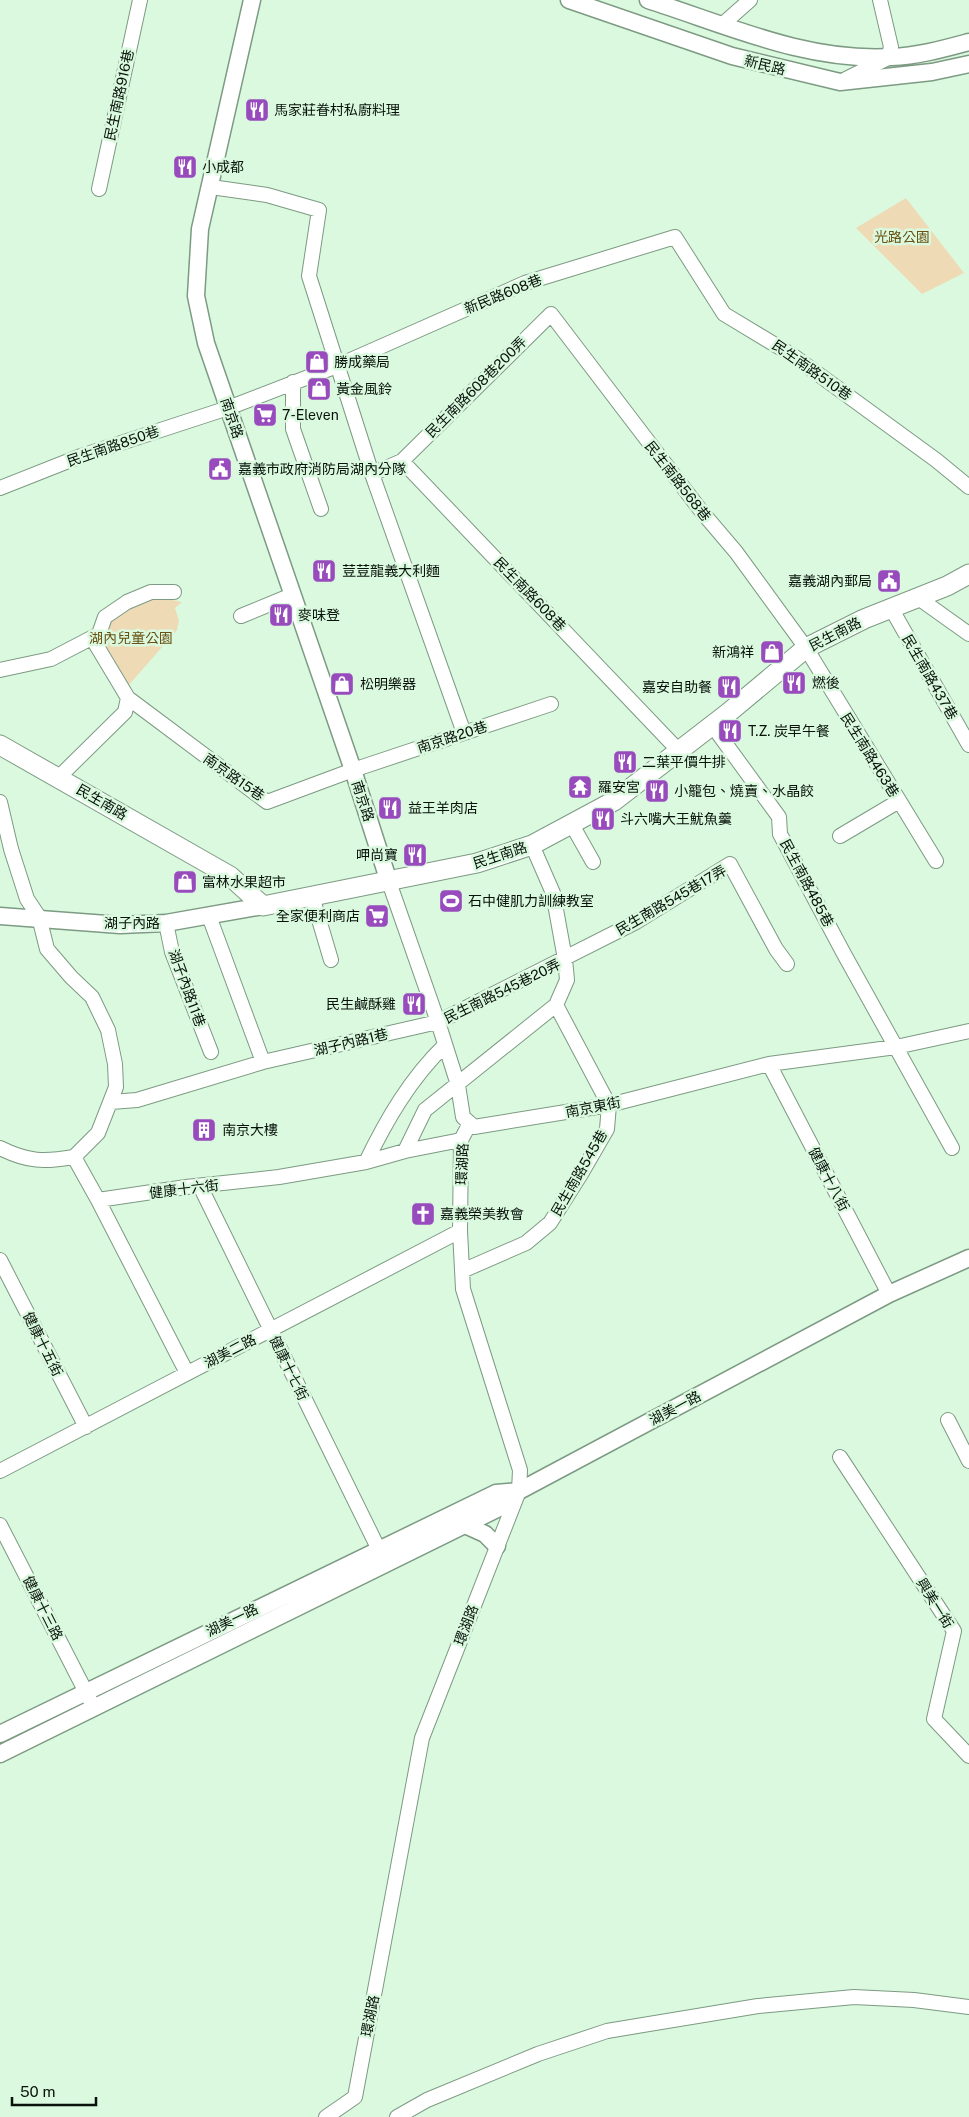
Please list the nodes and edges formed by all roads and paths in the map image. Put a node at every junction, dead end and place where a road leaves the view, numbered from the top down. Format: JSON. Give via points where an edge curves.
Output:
{"nodes":[{"id":1,"x":140,"y":0,"type":"edge"},
{"id":2,"x":252,"y":0,"type":"edge"},
{"id":3,"x":569,"y":0,"type":"edge"},
{"id":4,"x":750,"y":0,"type":"edge"},
{"id":5,"x":880,"y":0,"type":"edge"},
{"id":6,"x":654,"y":1,"type":"edge"},
{"id":7,"x":723,"y":24,"type":"junction"},
{"id":8,"x":969,"y":42,"type":"edge"},
{"id":9,"x":888,"y":58,"type":"junction"},
{"id":10,"x":969,"y":64,"type":"edge"},
{"id":11,"x":840,"y":82,"type":"junction"},
{"id":12,"x":211,"y":187,"type":"junction"},
{"id":13,"x":99,"y":189,"type":"dead end"},
{"id":14,"x":675,"y":237,"type":"joint"},
{"id":15,"x":551,"y":314,"type":"joint"},
{"id":16,"x":337,"y":366,"type":"junction"},
{"id":17,"x":293,"y":382,"type":"junction"},
{"id":18,"x":228,"y":408,"type":"junction"},
{"id":19,"x":402,"y":461,"type":"junction"},
{"id":20,"x":372,"y":474,"type":"junction"},
{"id":21,"x":969,"y":487,"type":"edge"},
{"id":22,"x":0,"y":488,"type":"edge"},
{"id":23,"x":321,"y":510,"type":"dead end"},
{"id":24,"x":969,"y":574,"type":"edge"},
{"id":25,"x":174,"y":592,"type":"dead end"},
{"id":26,"x":292,"y":595,"type":"junction"},
{"id":27,"x":917,"y":597,"type":"junction"},
{"id":28,"x":891,"y":608,"type":"junction"},
{"id":29,"x":241,"y":616,"type":"dead end"},
{"id":30,"x":969,"y":634,"type":"edge"},
{"id":31,"x":92,"y":638,"type":"junction"},
{"id":32,"x":806,"y":648,"type":"junction"},
{"id":33,"x":0,"y":670,"type":"edge"},
{"id":34,"x":128,"y":698,"type":"junction"},
{"id":35,"x":551,"y":704,"type":"dead end"},
{"id":36,"x":712,"y":725,"type":"junction"},
{"id":37,"x":464,"y":733,"type":"junction"},
{"id":38,"x":0,"y":745,"type":"edge"},
{"id":39,"x":969,"y":745,"type":"edge"},
{"id":40,"x":680,"y":751,"type":"junction"},
{"id":41,"x":354,"y":770,"type":"junction"},
{"id":42,"x":59,"y":777,"type":"junction"},
{"id":43,"x":899,"y":801,"type":"junction"},
{"id":44,"x":0,"y":802,"type":"edge"},
{"id":45,"x":571,"y":823,"type":"junction"},
{"id":46,"x":840,"y":836,"type":"dead end"},
{"id":47,"x":532,"y":845,"type":"junction"},
{"id":48,"x":936,"y":861,"type":"dead end"},
{"id":49,"x":593,"y":862,"type":"dead end"},
{"id":50,"x":389,"y":882,"type":"junction"},
{"id":51,"x":312,"y":896,"type":"junction"},
{"id":52,"x":263,"y":906,"type":"junction"},
{"id":53,"x":0,"y":916,"type":"edge"},
{"id":54,"x":209,"y":916,"type":"junction"},
{"id":55,"x":38,"y":917,"type":"junction"},
{"id":56,"x":166,"y":924,"type":"junction"},
{"id":57,"x":331,"y":960,"type":"dead end"},
{"id":58,"x":565,"y":960,"type":"junction"},
{"id":59,"x":787,"y":964,"type":"dead end"},
{"id":60,"x":556,"y":1005,"type":"junction"},
{"id":61,"x":438,"y":1022,"type":"junction"},
{"id":62,"x":969,"y":1031,"type":"edge"},
{"id":63,"x":445,"y":1045,"type":"junction"},
{"id":64,"x":896,"y":1047,"type":"junction"},
{"id":65,"x":210,"y":1052,"type":"dead end"},
{"id":66,"x":263,"y":1062,"type":"junction"},
{"id":67,"x":769,"y":1064,"type":"junction"},
{"id":68,"x":458,"y":1084,"type":"junction"},
{"id":69,"x":111,"y":1102,"type":"junction"},
{"id":70,"x":609,"y":1105,"type":"junction"},
{"id":71,"x":470,"y":1123,"type":"junction"},
{"id":72,"x":461,"y":1140,"type":"junction"},
{"id":73,"x":0,"y":1148,"type":"edge"},
{"id":74,"x":952,"y":1148,"type":"dead end"},
{"id":75,"x":406,"y":1151,"type":"junction"},
{"id":76,"x":74,"y":1157,"type":"junction"},
{"id":77,"x":366,"y":1162,"type":"junction"},
{"id":78,"x":200,"y":1186,"type":"junction"},
{"id":79,"x":98,"y":1200,"type":"junction"},
{"id":80,"x":460,"y":1231,"type":"junction"},
{"id":81,"x":969,"y":1258,"type":"edge"},
{"id":82,"x":0,"y":1260,"type":"edge"},
{"id":83,"x":462,"y":1271,"type":"junction"},
{"id":84,"x":889,"y":1294,"type":"junction"},
{"id":85,"x":271,"y":1330,"type":"junction"},
{"id":86,"x":187,"y":1373,"type":"junction"},
{"id":87,"x":948,"y":1420,"type":"dead end"},
{"id":88,"x":86,"y":1426,"type":"junction"},
{"id":89,"x":840,"y":1457,"type":"dead end"},
{"id":90,"x":969,"y":1461,"type":"edge"},
{"id":91,"x":0,"y":1471,"type":"edge"},
{"id":92,"x":519,"y":1491,"type":"junction"},
{"id":93,"x":500,"y":1500,"type":"junction"},
{"id":94,"x":0,"y":1525,"type":"edge"},
{"id":95,"x":465,"y":1525,"type":"junction"},
{"id":96,"x":497,"y":1546,"type":"junction"},
{"id":97,"x":382,"y":1557,"type":"junction"},
{"id":98,"x":85,"y":1690,"type":"junction"},
{"id":99,"x":93,"y":1707,"type":"junction"},
{"id":100,"x":0,"y":1734,"type":"edge"},
{"id":101,"x":0,"y":1754,"type":"edge"},
{"id":102,"x":969,"y":1756,"type":"edge"},
{"id":103,"x":969,"y":2007,"type":"edge"},
{"id":104,"x":326,"y":2117,"type":"edge"},
{"id":105,"x":397,"y":2117,"type":"edge"}],
"edges":[{"from":1,"to":13,"type":"street","name":"民生南路916巷"},
{"from":2,"to":12,"type":"street","name":"南京路"},
{"from":3,"to":11,"type":"street","name":"新民路","via":[[732,56]]},
{"from":4,"to":7,"type":"street"},
{"from":5,"to":9,"type":"street","via":[[891,47]]},
{"from":6,"to":7,"type":"street","name":"新民路"},
{"from":7,"to":9,"type":"street","name":"新民路","via":[[791,47],[854,57]]},
{"from":8,"to":9,"type":"street","name":"新民路"},
{"from":9,"to":11,"type":"street"},
{"from":10,"to":11,"type":"street","name":"新民路","via":[[932,72]]},
{"from":12,"to":16,"type":"street","via":[[267,195],[319,210],[309,276]]},
{"from":12,"to":18,"type":"street","name":"南京路","via":[[200,229],[196,296],[206,343]]},
{"from":14,"to":16,"type":"street","name":"新民路608巷","via":[[525,283]]},
{"from":14,"to":21,"type":"street","name":"民生南路510巷","via":[[724,314],[792,355]]},
{"from":15,"to":19,"type":"street","name":"民生南路608巷200弄"},
{"from":15,"to":32,"type":"street","name":"民生南路568巷","via":[[736,552]]},
{"from":16,"to":17,"type":"street","name":"新民路608巷"},
{"from":16,"to":20,"type":"street"},
{"from":17,"to":18,"type":"street","name":"民生南路850巷"},
{"from":17,"to":23,"type":"street","via":[[293,429]]},
{"from":18,"to":22,"type":"street","name":"民生南路850巷","via":[[81,456]]},
{"from":18,"to":26,"type":"street","name":"南京路"},
{"from":19,"to":20,"type":"street"},
{"from":19,"to":40,"type":"street","name":"民生南路608巷"},
{"from":20,"to":37,"type":"street"},
{"from":24,"to":27,"type":"main road","name":"民生南路"},
{"from":25,"to":31,"type":"street","via":[[151,592],[127,602],[105,617],[99,634]]},
{"from":26,"to":29,"type":"street"},
{"from":26,"to":41,"type":"street","name":"南京路"},
{"from":27,"to":28,"type":"main road","name":"民生南路"},
{"from":27,"to":30,"type":"street"},
{"from":28,"to":32,"type":"main road","name":"民生南路"},
{"from":28,"to":39,"type":"street","name":"民生南路437巷"},
{"from":31,"to":33,"type":"street","via":[[51,659]]},
{"from":31,"to":34,"type":"street","name":"南京路15巷"},
{"from":32,"to":36,"type":"main road","name":"民生南路"},
{"from":32,"to":43,"type":"street","name":"民生南路463巷"},
{"from":34,"to":41,"type":"street","name":"南京路15巷","via":[[266,802]]},
{"from":34,"to":42,"type":"street","via":[[125,712]]},
{"from":35,"to":37,"type":"street","name":"南京路20巷"},
{"from":36,"to":40,"type":"main road","name":"民生南路"},
{"from":36,"to":64,"type":"street","name":"民生南路485巷","via":[[779,817],[780,834]]},
{"from":37,"to":41,"type":"street","name":"南京路20巷"},
{"from":38,"to":42,"type":"main road","name":"民生南路"},
{"from":40,"to":45,"type":"main road","name":"民生南路","via":[[614,801]]},
{"from":41,"to":50,"type":"street","name":"南京路"},
{"from":42,"to":52,"type":"main road","name":"民生南路","via":[[230,876]]},
{"from":43,"to":46,"type":"street"},
{"from":43,"to":48,"type":"street","name":"民生南路463巷"},
{"from":44,"to":55,"type":"street","via":[[24,891]]},
{"from":45,"to":47,"type":"main road","name":"民生南路"},
{"from":45,"to":49,"type":"street"},
{"from":47,"to":50,"type":"main road","name":"民生南路","via":[[477,863]]},
{"from":47,"to":58,"type":"street","via":[[553,893]]},
{"from":50,"to":51,"type":"main road","name":"民生南路"},
{"from":50,"to":61,"type":"street"},
{"from":51,"to":52,"type":"main road","name":"民生南路"},
{"from":51,"to":57,"type":"street"},
{"from":52,"to":54,"type":"street","name":"湖子內路"},
{"from":53,"to":55,"type":"street","name":"湖子內路"},
{"from":54,"to":56,"type":"street","name":"湖子內路"},
{"from":54,"to":66,"type":"street"},
{"from":55,"to":56,"type":"street","name":"湖子內路","via":[[120,925]]},
{"from":55,"to":69,"type":"street","via":[[47,950],[92,997],[108,1030],[116,1087]]},
{"from":56,"to":65,"type":"street","name":"湖子內路11巷","via":[[172,952]]},
{"from":58,"to":59,"type":"street","name":"民生南路545巷17弄","via":[[636,922],[730,864]]},
{"from":58,"to":60,"type":"street","via":[[567,980]]},
{"from":58,"to":61,"type":"street","name":"民生南路545巷20弄"},
{"from":60,"to":68,"type":"street"},
{"from":60,"to":70,"type":"street"},
{"from":61,"to":63,"type":"street"},
{"from":61,"to":66,"type":"street","name":"湖子內路1巷"},
{"from":62,"to":64,"type":"street","name":"南京東街"},
{"from":63,"to":68,"type":"street"},
{"from":63,"to":77,"type":"street","name":"民生南路545巷20弄","via":[[429,1060],[398,1102]]},
{"from":64,"to":67,"type":"street","name":"南京東街"},
{"from":64,"to":74,"type":"street","name":"民生南路485巷"},
{"from":66,"to":69,"type":"street","name":"湖子內路1巷","via":[[137,1100]]},
{"from":67,"to":70,"type":"street","name":"南京東街"},
{"from":67,"to":84,"type":"street","name":"健康十八街"},
{"from":68,"to":71,"type":"street","via":[[463,1117]]},
{"from":68,"to":75,"type":"street","via":[[425,1110]]},
{"from":69,"to":76,"type":"street","via":[[98,1133]]},
{"from":70,"to":71,"type":"street","name":"南京東街","via":[[474,1127]]},
{"from":70,"to":83,"type":"street","name":"民生南路545巷","via":[[607,1129],[550,1223],[526,1243]]},
{"from":71,"to":72,"type":"street","name":"環湖路"},
{"from":72,"to":75,"type":"street","name":"健康十六街"},
{"from":72,"to":80,"type":"street","name":"環湖路"},
{"from":73,"to":76,"type":"street","via":[[30,1160],[46,1162]]},
{"from":75,"to":77,"type":"street","name":"健康十六街"},
{"from":76,"to":79,"type":"street"},
{"from":77,"to":78,"type":"street","name":"健康十六街"},
{"from":78,"to":79,"type":"street","name":"健康十六街"},
{"from":78,"to":85,"type":"street","name":"健康十七街"},
{"from":79,"to":86,"type":"street"},
{"from":80,"to":83,"type":"street","name":"環湖路"},
{"from":80,"to":85,"type":"street","name":"湖美二路"},
{"from":81,"to":84,"type":"street","name":"湖美一路"},
{"from":82,"to":88,"type":"street","name":"健康十五街"},
{"from":83,"to":92,"type":"street","name":"環湖路","via":[[463,1289],[520,1470]]},
{"from":84,"to":92,"type":"street","name":"湖美一路"},
{"from":85,"to":86,"type":"street","name":"湖美二路"},
{"from":85,"to":97,"type":"street","name":"健康十七街"},
{"from":86,"to":88,"type":"street","name":"湖美二路"},
{"from":87,"to":90,"type":"street"},
{"from":88,"to":91,"type":"street","name":"湖美二路"},
{"from":89,"to":102,"type":"street","name":"興美一街","via":[[954,1631],[934,1719]]},
{"from":92,"to":93,"type":"street","name":"湖美一路"},
{"from":92,"to":96,"type":"street","name":"環湖路"},
{"from":93,"to":95,"type":"street"},
{"from":93,"to":97,"type":"street","name":"湖美一路"},
{"from":94,"to":98,"type":"street","name":"健康十三路"},
{"from":95,"to":96,"type":"street","via":[[485,1534]]},
{"from":95,"to":97,"type":"street"},
{"from":96,"to":104,"type":"street","name":"環湖路","via":[[422,1738],[355,2097]]},
{"from":97,"to":98,"type":"street","name":"湖美一路"},
{"from":97,"to":99,"type":"street"},
{"from":98,"to":99,"type":"street"},
{"from":98,"to":100,"type":"street","name":"湖美一路"},
{"from":99,"to":101,"type":"street"},
{"from":103,"to":105,"type":"street","via":[[854,1997],[758,2006],[607,2031],[538,2054],[427,2100]]}]}
